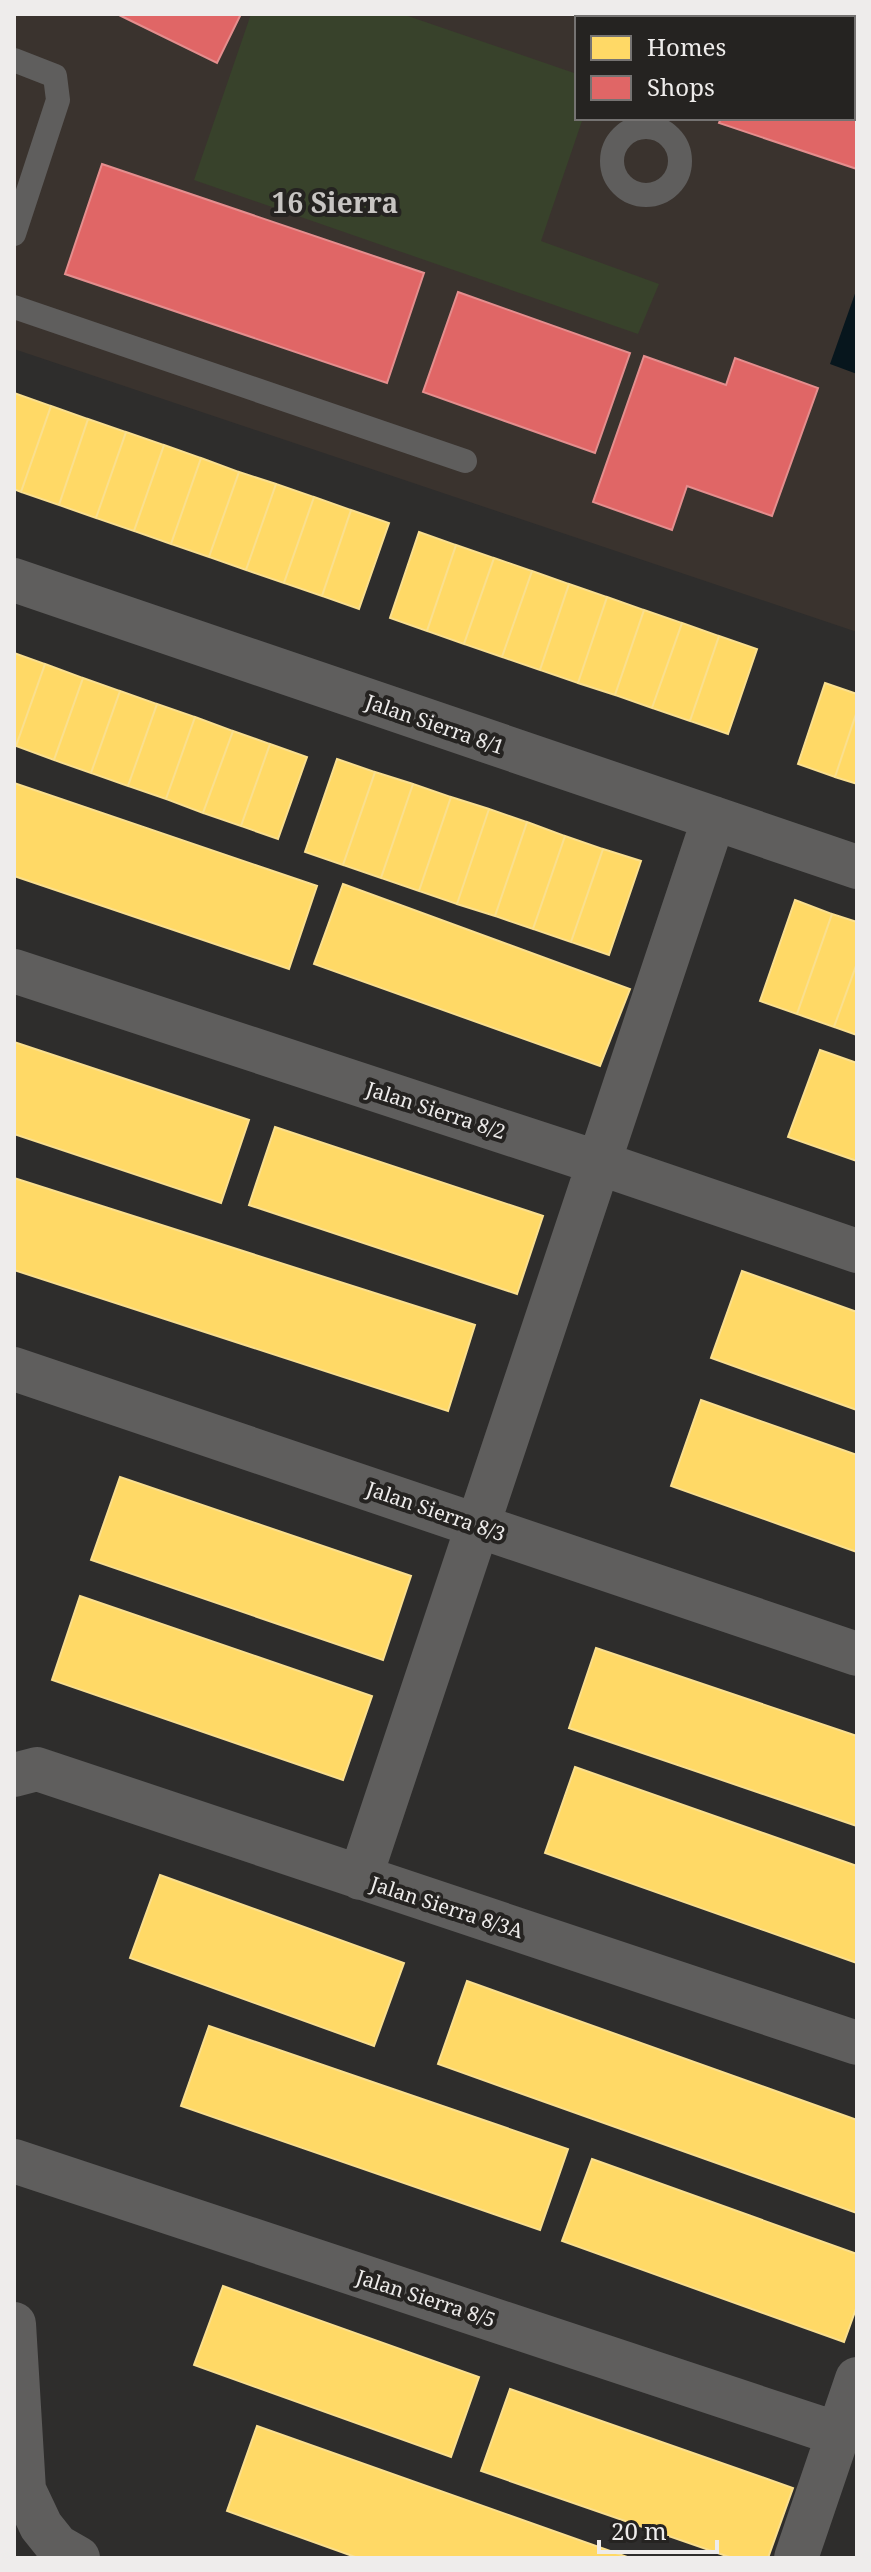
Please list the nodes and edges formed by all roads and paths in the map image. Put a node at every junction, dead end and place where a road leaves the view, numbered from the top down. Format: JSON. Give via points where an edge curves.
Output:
{"nodes":[{"id":1,"x":14,"y":60,"type":"edge"},
{"id":2,"x":14,"y":234,"type":"edge"},
{"id":3,"x":14,"y":307,"type":"edge"},
{"id":4,"x":465,"y":461,"type":"dead end"},
{"id":5,"x":14,"y":580,"type":"edge"},
{"id":6,"x":714,"y":818,"type":"junction"},
{"id":7,"x":857,"y":867,"type":"edge"},
{"id":8,"x":14,"y":971,"type":"edge"},
{"id":9,"x":599,"y":1163,"type":"junction"},
{"id":10,"x":857,"y":1251,"type":"edge"},
{"id":11,"x":14,"y":1369,"type":"edge"},
{"id":12,"x":478,"y":1525,"type":"junction"},
{"id":13,"x":857,"y":1654,"type":"edge"},
{"id":14,"x":26,"y":1772,"type":"edge"},
{"id":15,"x":360,"y":1878,"type":"junction"},
{"id":16,"x":857,"y":2043,"type":"edge"},
{"id":17,"x":14,"y":2161,"type":"edge"},
{"id":18,"x":14,"y":2324,"type":"edge"},
{"id":19,"x":857,"y":2379,"type":"edge"},
{"id":20,"x":838,"y":2434,"type":"junction"},
{"id":21,"x":78,"y":2558,"type":"edge"},
{"id":22,"x":796,"y":2558,"type":"edge"}],
"edges":[{"from":1,"to":2,"type":"lane","via":[[55,76],[58,100]]},
{"from":3,"to":4,"type":"lane"},
{"from":5,"to":6,"type":"street","name":"Jalan Sierra 8/1"},
{"from":6,"to":7,"type":"street","name":"Jalan Sierra 8/1"},
{"from":6,"to":9,"type":"street"},
{"from":8,"to":9,"type":"street","name":"Jalan Sierra 8/2"},
{"from":9,"to":10,"type":"street","name":"Jalan Sierra 8/2"},
{"from":9,"to":12,"type":"street"},
{"from":11,"to":12,"type":"street","name":"Jalan Sierra 8/3"},
{"from":12,"to":13,"type":"street","name":"Jalan Sierra 8/3"},
{"from":12,"to":15,"type":"street"},
{"from":14,"to":15,"type":"street","name":"Jalan Sierra 8/3A"},
{"from":15,"to":16,"type":"street","name":"Jalan Sierra 8/3A"},
{"from":17,"to":20,"type":"street","name":"Jalan Sierra 8/5"},
{"from":18,"to":21,"type":"street","via":[[24,2490],[41,2526],[57,2546]]},
{"from":19,"to":20,"type":"street"},
{"from":20,"to":22,"type":"street"}]}
